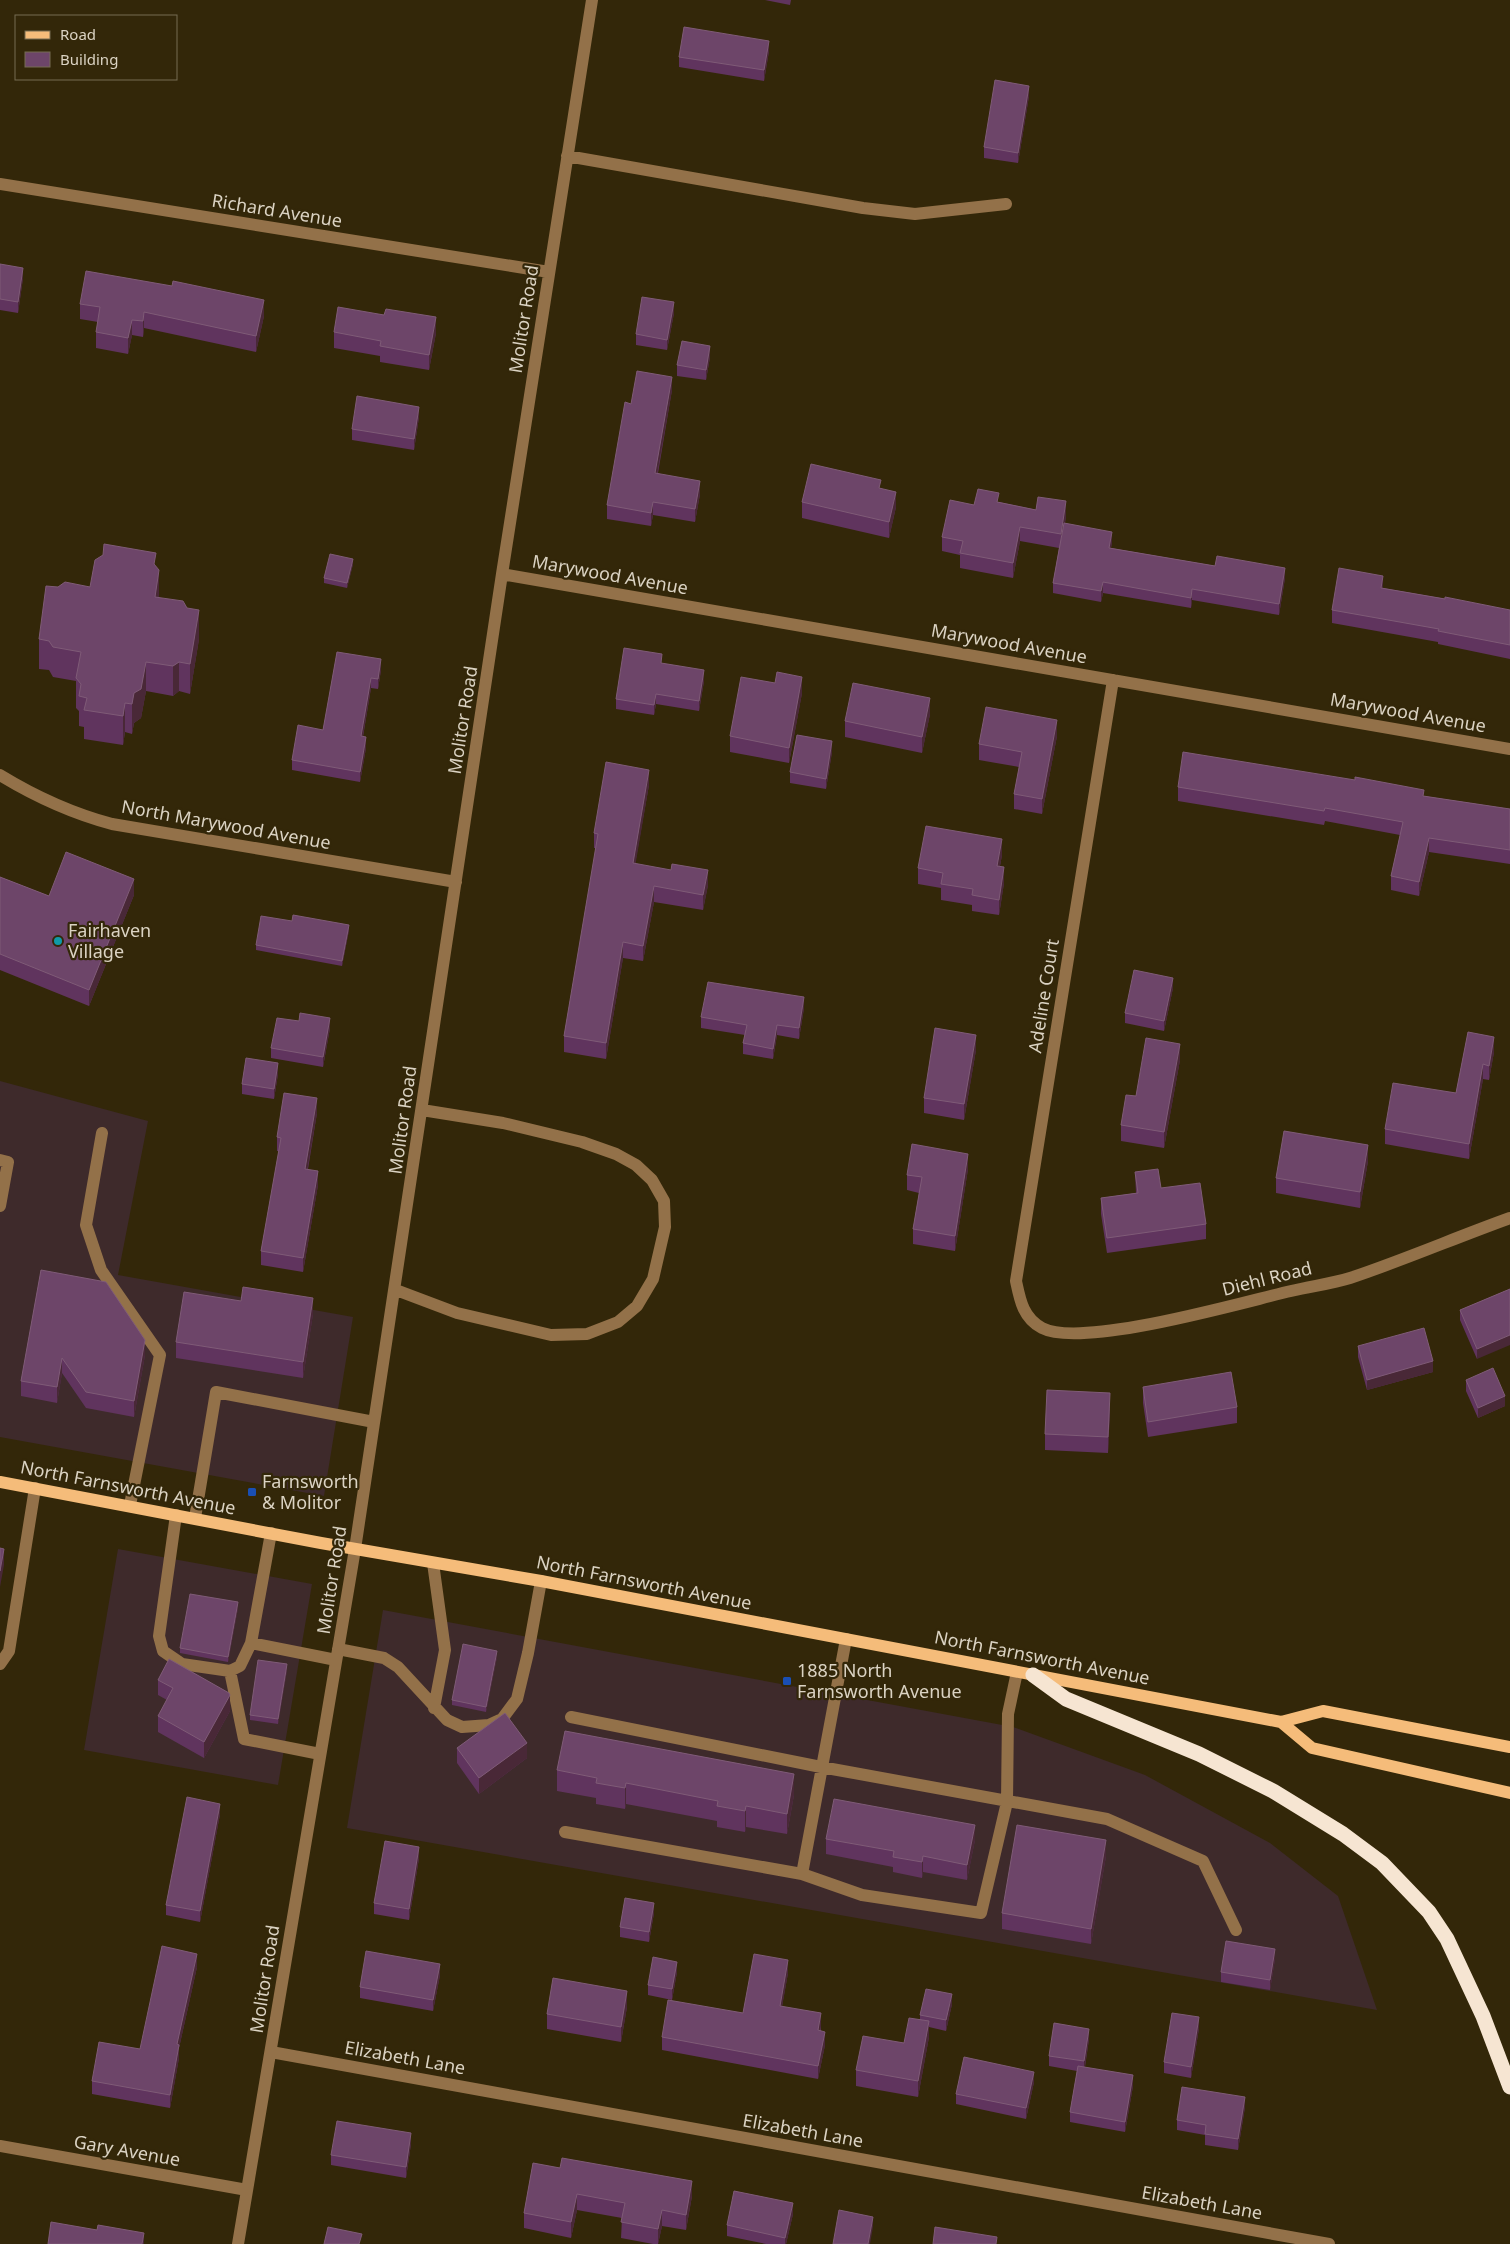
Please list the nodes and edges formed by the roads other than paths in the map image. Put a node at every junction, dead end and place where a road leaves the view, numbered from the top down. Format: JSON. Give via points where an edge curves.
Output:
{"nodes":[{"id":1,"x":592,"y":0,"type":"edge"},
{"id":2,"x":567,"y":156,"type":"junction"},
{"id":3,"x":0,"y":184,"type":"edge"},
{"id":4,"x":1006,"y":204,"type":"dead end"},
{"id":5,"x":549,"y":272,"type":"junction"},
{"id":6,"x":502,"y":574,"type":"junction"},
{"id":7,"x":1113,"y":680,"type":"junction"},
{"id":8,"x":1510,"y":749,"type":"edge"},
{"id":9,"x":0,"y":776,"type":"edge"},
{"id":10,"x":456,"y":882,"type":"junction"},
{"id":11,"x":422,"y":1110,"type":"junction"},
{"id":12,"x":102,"y":1133,"type":"dead end"},
{"id":13,"x":0,"y":1160,"type":"edge"},
{"id":14,"x":0,"y":1206,"type":"edge"},
{"id":15,"x":1510,"y":1218,"type":"edge"},
{"id":16,"x":396,"y":1290,"type":"junction"},
{"id":17,"x":1028,"y":1317,"type":"joint"},
{"id":18,"x":374,"y":1422,"type":"junction"},
{"id":19,"x":0,"y":1482,"type":"edge"},
{"id":20,"x":35,"y":1488,"type":"junction"},
{"id":21,"x":130,"y":1505,"type":"junction"},
{"id":22,"x":176,"y":1515,"type":"junction"},
{"id":23,"x":195,"y":1518,"type":"junction"},
{"id":24,"x":271,"y":1533,"type":"junction"},
{"id":25,"x":355,"y":1549,"type":"junction"},
{"id":26,"x":433,"y":1563,"type":"junction"},
{"id":27,"x":541,"y":1581,"type":"junction"},
{"id":28,"x":846,"y":1639,"type":"junction"},
{"id":29,"x":251,"y":1643,"type":"junction"},
{"id":30,"x":337,"y":1654,"type":"junction"},
{"id":31,"x":0,"y":1664,"type":"edge"},
{"id":32,"x":230,"y":1672,"type":"junction"},
{"id":33,"x":1017,"y":1672,"type":"junction"},
{"id":34,"x":1033,"y":1675,"type":"junction"},
{"id":35,"x":434,"y":1708,"type":"junction"},
{"id":36,"x":571,"y":1717,"type":"dead end"},
{"id":37,"x":1281,"y":1722,"type":"junction"},
{"id":38,"x":1510,"y":1747,"type":"edge"},
{"id":39,"x":320,"y":1754,"type":"junction"},
{"id":40,"x":821,"y":1767,"type":"junction"},
{"id":41,"x":1510,"y":1793,"type":"edge"},
{"id":42,"x":1007,"y":1802,"type":"junction"},
{"id":43,"x":565,"y":1832,"type":"dead end"},
{"id":44,"x":802,"y":1874,"type":"junction"},
{"id":45,"x":1236,"y":1930,"type":"dead end"},
{"id":46,"x":271,"y":2052,"type":"junction"},
{"id":47,"x":1510,"y":2088,"type":"edge"},
{"id":48,"x":0,"y":2146,"type":"edge"},
{"id":49,"x":247,"y":2190,"type":"junction"},
{"id":50,"x":238,"y":2244,"type":"edge"},
{"id":51,"x":1329,"y":2244,"type":"edge"}],
"edges":[{"from":1,"to":2,"type":"street","name":"Molitor Road"},
{"from":2,"to":4,"type":"street","via":[[862,208],[915,214]]},
{"from":2,"to":5,"type":"street","name":"Molitor Road"},
{"from":3,"to":5,"type":"street","name":"Richard Avenue"},
{"from":5,"to":6,"type":"street","name":"Molitor Road"},
{"from":6,"to":7,"type":"street","name":"Marywood Avenue"},
{"from":6,"to":10,"type":"street","name":"Molitor Road"},
{"from":7,"to":8,"type":"street","name":"Marywood Avenue"},
{"from":7,"to":17,"type":"street","name":"Adeline Court","via":[[1016,1281],[1020,1301]]},
{"from":9,"to":10,"type":"street","name":"North Marywood Avenue","via":[[37,797],[112,824]]},
{"from":10,"to":11,"type":"street","name":"Molitor Road"},
{"from":11,"to":16,"type":"street","name":"Molitor Road"},
{"from":11,"to":16,"type":"street","via":[[503,1123],[582,1142],[616,1154],[636,1165],[652,1180],[664,1201],[665,1227],[653,1279],[637,1306],[618,1322],[587,1334],[551,1335],[457,1313]]},
{"from":12,"to":21,"type":"street","via":[[86,1225],[101,1270],[160,1354]]},
{"from":13,"to":14,"type":"street","via":[[8,1162]]},
{"from":15,"to":17,"type":"street","name":"Diehl Road","via":[[1348,1278],[1176,1320],[1086,1333],[1064,1333],[1043,1329]]},
{"from":16,"to":18,"type":"street","name":"Molitor Road"},
{"from":18,"to":23,"type":"street","via":[[216,1392]]},
{"from":18,"to":25,"type":"street","name":"Molitor Road"},
{"from":19,"to":20,"type":"main road","name":"North Farnsworth Avenue"},
{"from":20,"to":21,"type":"main road","name":"North Farnsworth Avenue"},
{"from":20,"to":31,"type":"street","via":[[9,1651]]},
{"from":21,"to":22,"type":"main road","name":"North Farnsworth Avenue"},
{"from":22,"to":23,"type":"main road","name":"North Farnsworth Avenue"},
{"from":22,"to":32,"type":"street","via":[[159,1636],[162,1651],[182,1664]]},
{"from":23,"to":24,"type":"main road","name":"North Farnsworth Avenue"},
{"from":24,"to":25,"type":"main road","name":"North Farnsworth Avenue"},
{"from":24,"to":29,"type":"street"},
{"from":25,"to":26,"type":"main road","name":"North Farnsworth Avenue"},
{"from":25,"to":30,"type":"street","name":"Molitor Road"},
{"from":26,"to":27,"type":"main road","name":"North Farnsworth Avenue"},
{"from":26,"to":35,"type":"street","via":[[445,1650]]},
{"from":27,"to":28,"type":"main road","name":"North Farnsworth Avenue"},
{"from":27,"to":35,"type":"street","via":[[517,1699],[502,1719],[489,1725],[462,1727],[447,1720]]},
{"from":28,"to":33,"type":"main road","name":"North Farnsworth Avenue"},
{"from":28,"to":40,"type":"street"},
{"from":29,"to":30,"type":"street"},
{"from":29,"to":32,"type":"street","via":[[240,1666]]},
{"from":30,"to":35,"type":"street","via":[[384,1658],[398,1667]]},
{"from":30,"to":39,"type":"street","name":"Molitor Road"},
{"from":32,"to":39,"type":"street","via":[[244,1739]]},
{"from":33,"to":34,"type":"main road","name":"North Farnsworth Avenue"},
{"from":33,"to":42,"type":"street","via":[[1008,1714]]},
{"from":34,"to":37,"type":"main road","name":"North Farnsworth Avenue"},
{"from":34,"to":47,"type":"highway","via":[[1066,1699],[1199,1754],[1273,1791],[1343,1834],[1382,1863],[1429,1912],[1447,1939],[1483,2016]]},
{"from":36,"to":40,"type":"street"},
{"from":37,"to":38,"type":"main road","name":"North Farnsworth Avenue","via":[[1323,1711]]},
{"from":37,"to":41,"type":"main road","name":"North Farnsworth Avenue","via":[[1312,1748]]},
{"from":39,"to":46,"type":"street","name":"Molitor Road"},
{"from":40,"to":42,"type":"street"},
{"from":40,"to":44,"type":"street"},
{"from":42,"to":44,"type":"street","via":[[981,1913],[862,1895]]},
{"from":42,"to":45,"type":"street","via":[[1106,1819],[1203,1861]]},
{"from":43,"to":44,"type":"street"},
{"from":46,"to":49,"type":"street","name":"Molitor Road"},
{"from":46,"to":51,"type":"street","name":"Elizabeth Lane"},
{"from":48,"to":49,"type":"street","name":"Gary Avenue"},
{"from":49,"to":50,"type":"street","name":"Molitor Road"}]}
